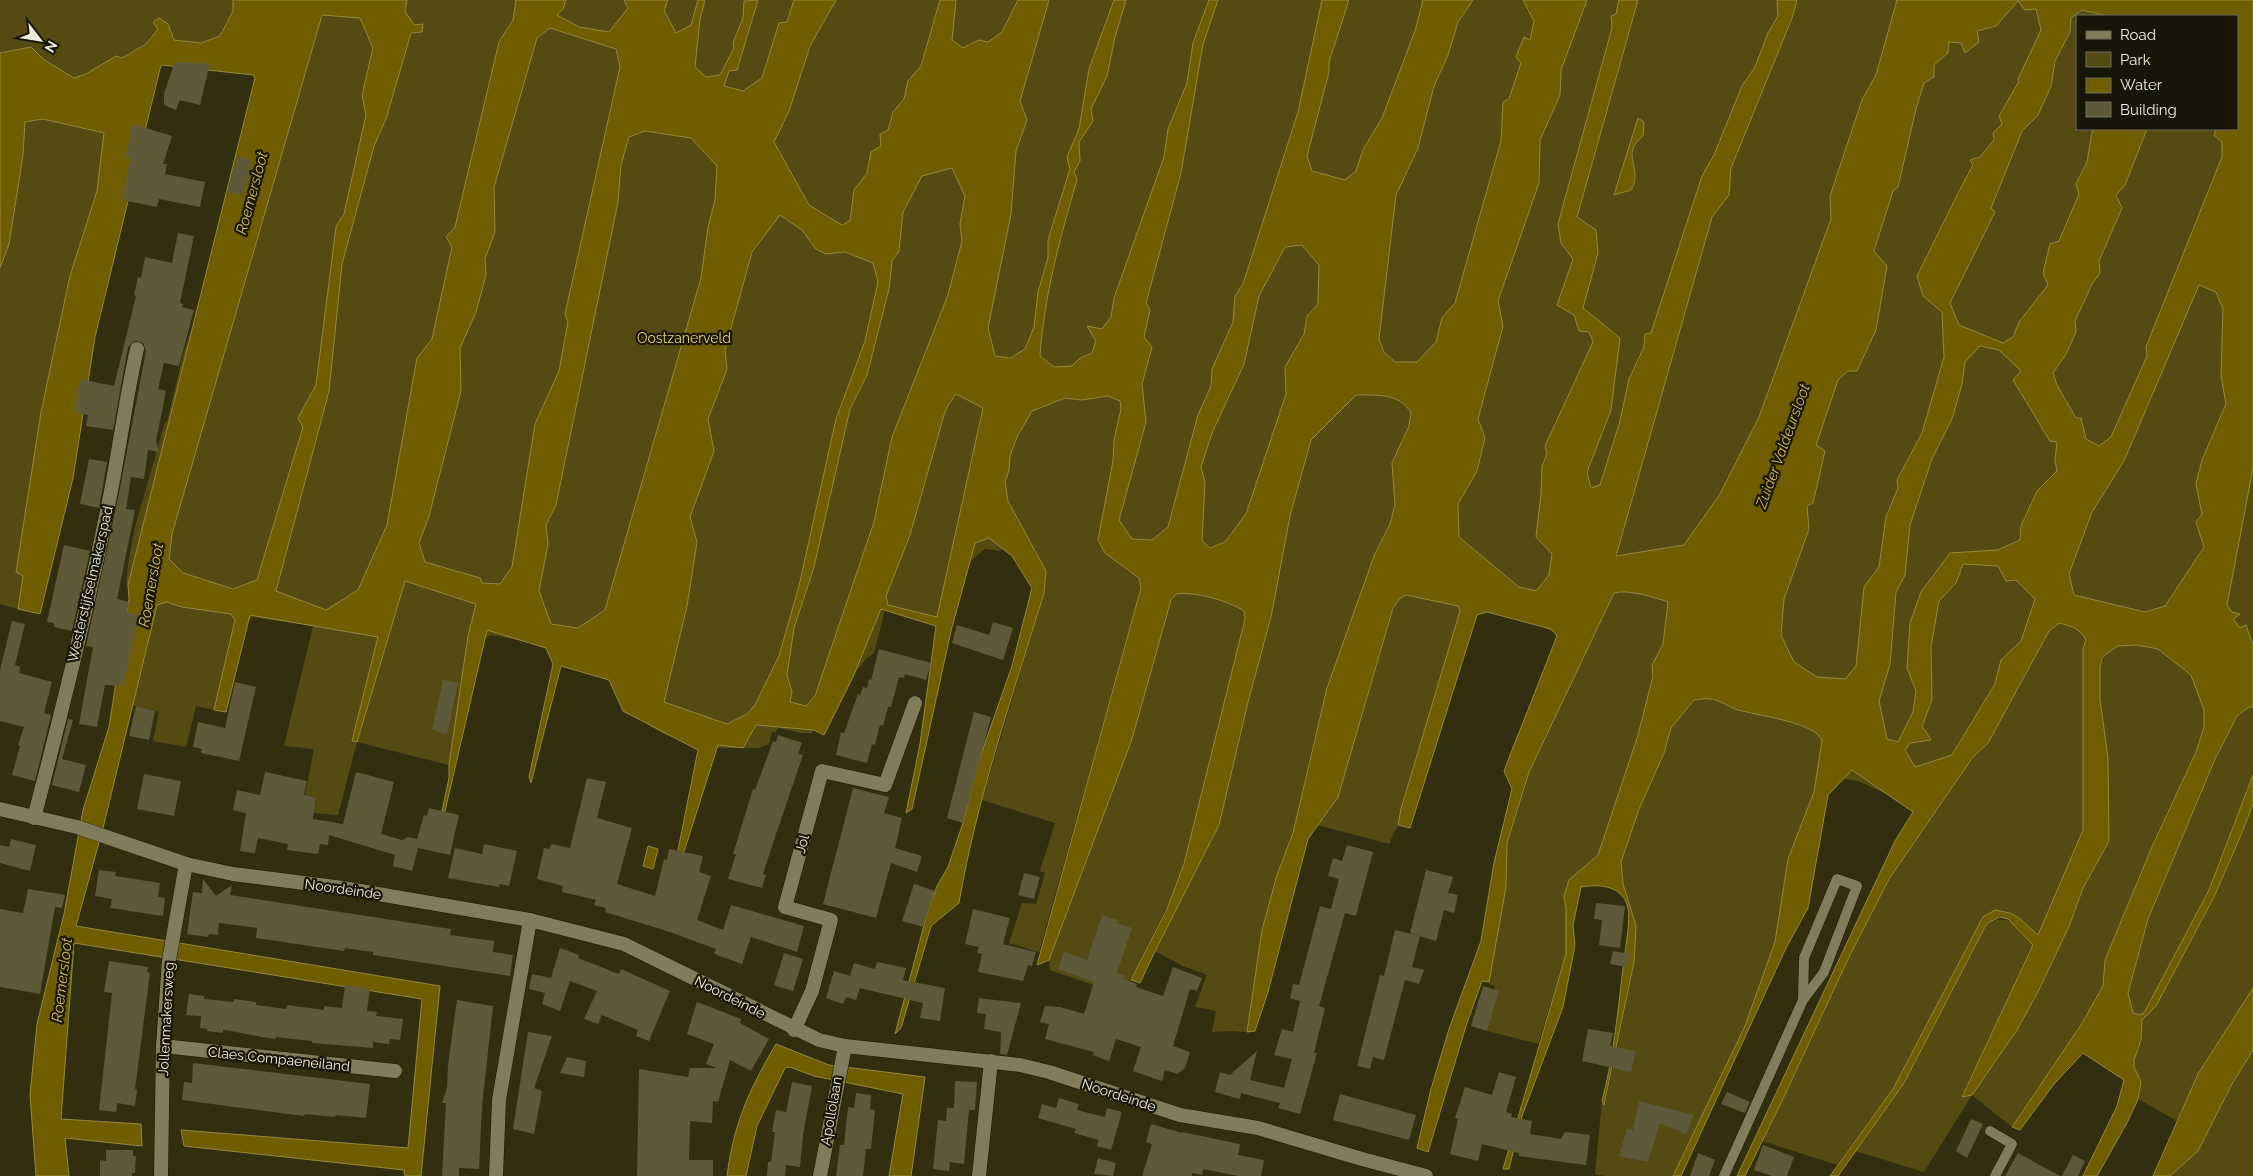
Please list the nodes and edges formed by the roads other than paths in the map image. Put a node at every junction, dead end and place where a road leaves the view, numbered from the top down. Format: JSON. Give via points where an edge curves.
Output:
{"nodes":[{"id":1,"x":137,"y":349,"type":"dead end"},
{"id":2,"x":915,"y":703,"type":"dead end"},
{"id":3,"x":0,"y":809,"type":"edge"},
{"id":4,"x":34,"y":818,"type":"junction"},
{"id":5,"x":186,"y":864,"type":"junction"},
{"id":6,"x":530,"y":920,"type":"junction"},
{"id":7,"x":1803,"y":1000,"type":"junction"},
{"id":8,"x":794,"y":1030,"type":"junction"},
{"id":9,"x":163,"y":1046,"type":"junction"},
{"id":10,"x":844,"y":1046,"type":"junction"},
{"id":11,"x":991,"y":1062,"type":"junction"},
{"id":12,"x":395,"y":1071,"type":"dead end"},
{"id":13,"x":1990,"y":1131,"type":"dead end"},
{"id":14,"x":161,"y":1176,"type":"edge"},
{"id":15,"x":496,"y":1176,"type":"edge"},
{"id":16,"x":820,"y":1176,"type":"edge"},
{"id":17,"x":979,"y":1176,"type":"edge"},
{"id":18,"x":1426,"y":1176,"type":"edge"},
{"id":19,"x":1724,"y":1176,"type":"edge"},
{"id":20,"x":1995,"y":1176,"type":"edge"}],
"edges":[{"from":1,"to":4,"type":"street","name":"Westerstijfselmakerspad","via":[[108,506]]},
{"from":2,"to":8,"type":"street","name":"Jol","via":[[884,785],[822,771],[785,906],[831,920],[812,991]]},
{"from":3,"to":4,"type":"street","name":"Noordeinde"},
{"from":4,"to":5,"type":"street","name":"Noordeinde","via":[[104,835]]},
{"from":5,"to":6,"type":"street","name":"Noordeinde"},
{"from":5,"to":9,"type":"street","name":"Jollenmakersweg","via":[[169,960]]},
{"from":6,"to":8,"type":"street","name":"Noordeinde","via":[[624,944]]},
{"from":6,"to":15,"type":"street","via":[[499,1100]]},
{"from":7,"to":7,"type":"lane","via":[[1824,972],[1857,886],[1837,879],[1804,958]]},
{"from":7,"to":19,"type":"lane"},
{"from":8,"to":10,"type":"street","name":"Noordeinde"},
{"from":9,"to":12,"type":"street","name":"Claes Compaeneiland"},
{"from":9,"to":14,"type":"street","name":"Jollenmakersweg"},
{"from":10,"to":11,"type":"street","name":"Noordeinde"},
{"from":10,"to":16,"type":"street","name":"Apollolaan"},
{"from":11,"to":17,"type":"street"},
{"from":11,"to":18,"type":"street","name":"Noordeinde","via":[[1049,1072],[1180,1114],[1258,1128]]},
{"from":13,"to":20,"type":"lane","via":[[2012,1144]]}]}
